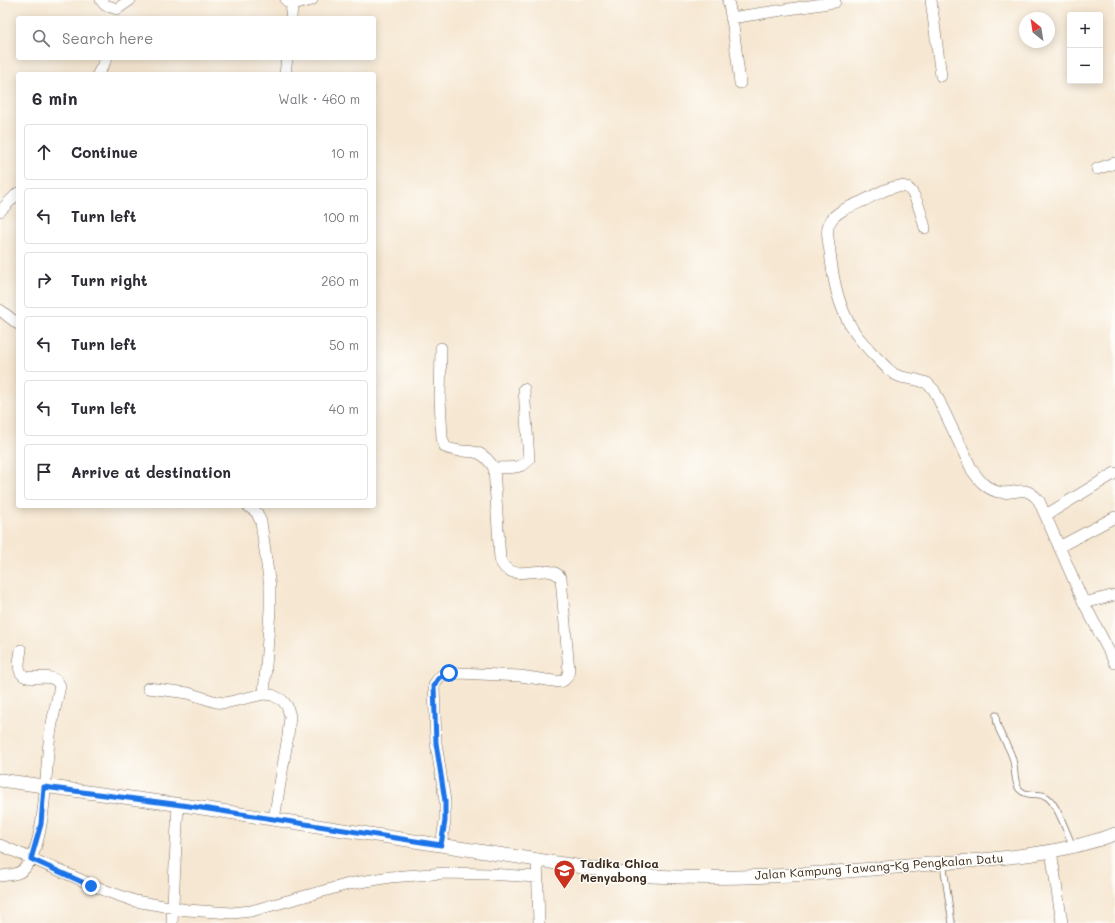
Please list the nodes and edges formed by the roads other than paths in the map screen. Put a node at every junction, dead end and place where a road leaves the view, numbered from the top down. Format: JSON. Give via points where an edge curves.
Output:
{"nodes":[{"id":1,"x":101,"y":0,"type":"edge"},
{"id":2,"x":130,"y":0,"type":"edge"},
{"id":3,"x":312,"y":0,"type":"edge"},
{"id":4,"x":728,"y":0,"type":"edge"},
{"id":5,"x":931,"y":0,"type":"edge"},
{"id":6,"x":289,"y":2,"type":"edge"},
{"id":7,"x":835,"y":2,"type":"dead end"},
{"id":8,"x":117,"y":13,"type":"edge"},
{"id":9,"x":290,"y":16,"type":"edge"},
{"id":10,"x":731,"y":18,"type":"junction"},
{"id":11,"x":106,"y":60,"type":"edge"},
{"id":12,"x":287,"y":60,"type":"edge"},
{"id":13,"x":99,"y":72,"type":"edge"},
{"id":14,"x":286,"y":72,"type":"edge"},
{"id":15,"x":941,"y":76,"type":"dead end"},
{"id":16,"x":740,"y":83,"type":"dead end"},
{"id":17,"x":1115,"y":163,"type":"edge"},
{"id":18,"x":1097,"y":169,"type":"dead end"},
{"id":19,"x":16,"y":195,"type":"edge"},
{"id":20,"x":0,"y":211,"type":"edge"},
{"id":21,"x":925,"y":228,"type":"dead end"},
{"id":22,"x":0,"y":310,"type":"edge"},
{"id":23,"x":16,"y":322,"type":"edge"},
{"id":24,"x":441,"y":348,"type":"dead end"},
{"id":25,"x":524,"y":389,"type":"dead end"},
{"id":26,"x":494,"y":468,"type":"junction"},
{"id":27,"x":1115,"y":473,"type":"edge"},
{"id":28,"x":250,"y":508,"type":"edge"},
{"id":29,"x":1046,"y":515,"type":"junction"},
{"id":30,"x":1115,"y":518,"type":"edge"},
{"id":31,"x":1059,"y":547,"type":"junction"},
{"id":32,"x":1115,"y":595,"type":"edge"},
{"id":33,"x":1084,"y":603,"type":"junction"},
{"id":34,"x":21,"y":650,"type":"dead end"},
{"id":35,"x":1115,"y":663,"type":"edge"},
{"id":36,"x":148,"y":688,"type":"dead end"},
{"id":37,"x":264,"y":694,"type":"junction"},
{"id":38,"x":996,"y":715,"type":"dead end"},
{"id":39,"x":0,"y":780,"type":"edge"},
{"id":40,"x":44,"y":787,"type":"junction"},
{"id":41,"x":178,"y":805,"type":"junction"},
{"id":42,"x":274,"y":819,"type":"junction"},
{"id":43,"x":1115,"y":834,"type":"edge"},
{"id":44,"x":0,"y":845,"type":"edge"},
{"id":45,"x":441,"y":845,"type":"junction"},
{"id":46,"x":1073,"y":846,"type":"junction"},
{"id":47,"x":1051,"y":851,"type":"junction"},
{"id":48,"x":31,"y":859,"type":"junction"},
{"id":49,"x":538,"y":860,"type":"junction"},
{"id":50,"x":943,"y":863,"type":"junction"},
{"id":51,"x":0,"y":876,"type":"edge"},
{"id":52,"x":538,"y":877,"type":"junction"},
{"id":53,"x":172,"y":908,"type":"junction"},
{"id":54,"x":172,"y":923,"type":"edge"},
{"id":55,"x":539,"y":923,"type":"edge"},
{"id":56,"x":952,"y":923,"type":"edge"},
{"id":57,"x":1062,"y":923,"type":"edge"}],
"edges":[{"from":1,"to":8,"type":"street"},
{"from":2,"to":8,"type":"street"},
{"from":3,"to":6,"type":"street"},
{"from":4,"to":10,"type":"street"},
{"from":5,"to":15,"type":"street"},
{"from":6,"to":9,"type":"street"},
{"from":7,"to":10,"type":"street"},
{"from":10,"to":16,"type":"street"},
{"from":11,"to":13,"type":"street"},
{"from":12,"to":14,"type":"street"},
{"from":17,"to":18,"type":"street"},
{"from":19,"to":20,"type":"street"},
{"from":21,"to":29,"type":"street","via":[[912,192],[906,187],[899,186],[850,207],[834,217],[829,223],[828,232],[833,277],[844,311],[853,330],[888,369],[901,377],[927,383],[934,390],[979,481],[988,488],[1000,492],[1033,493]]},
{"from":22,"to":23,"type":"street"},
{"from":24,"to":26,"type":"street","via":[[440,399],[442,438],[445,446],[453,450],[471,450],[483,455]]},
{"from":25,"to":26,"type":"street","via":[[529,459],[521,466]]},
{"from":26,"to":45,"type":"street","via":[[502,563],[504,568],[512,572],[551,572],[561,578],[569,670],[567,677],[560,682],[520,676],[459,673],[442,675],[437,680],[434,686],[436,743],[445,801]]},
{"from":27,"to":29,"type":"street"},
{"from":28,"to":37,"type":"street","via":[[261,522],[270,588]]},
{"from":29,"to":31,"type":"street"},
{"from":30,"to":31,"type":"street"},
{"from":31,"to":33,"type":"street"},
{"from":32,"to":33,"type":"street"},
{"from":33,"to":35,"type":"street"},
{"from":34,"to":40,"type":"street","via":[[19,666],[23,676],[49,677],[60,686],[49,742]]},
{"from":36,"to":37,"type":"street","via":[[188,693],[225,703]]},
{"from":37,"to":42,"type":"street","via":[[282,700],[290,716]]},
{"from":38,"to":46,"type":"lane","via":[[996,724],[1012,757],[1020,790],[1027,794],[1046,797],[1053,803]]},
{"from":39,"to":40,"type":"street","name":"Jalan Kampung Tawang-Kg Pengkalan Datu"},
{"from":40,"to":41,"type":"street","name":"Jalan Kampung Tawang-Kg Pengkalan Datu"},
{"from":40,"to":48,"type":"street","via":[[41,824]]},
{"from":41,"to":42,"type":"street","name":"Jalan Kampung Tawang-Kg Pengkalan Datu"},
{"from":41,"to":53,"type":"street"},
{"from":42,"to":45,"type":"street","name":"Jalan Kampung Tawang-Kg Pengkalan Datu"},
{"from":43,"to":46,"type":"street","name":"Jalan Kampung Tawang-Kg Pengkalan Datu"},
{"from":44,"to":48,"type":"street"},
{"from":45,"to":49,"type":"street","name":"Jalan Kampung Tawang-Kg Pengkalan Datu"},
{"from":46,"to":47,"type":"street","name":"Jalan Kampung Tawang-Kg Pengkalan Datu"},
{"from":47,"to":50,"type":"street","name":"Jalan Kampung Tawang-Kg Pengkalan Datu"},
{"from":47,"to":57,"type":"street"},
{"from":48,"to":51,"type":"street","via":[[20,872]]},
{"from":48,"to":53,"type":"street","via":[[108,892],[135,901]]},
{"from":49,"to":50,"type":"street","name":"Jalan Kampung Tawang-Kg Pengkalan Datu","via":[[634,875],[699,877],[795,876]]},
{"from":49,"to":52,"type":"street"},
{"from":50,"to":56,"type":"lane"},
{"from":52,"to":53,"type":"street","via":[[488,874],[411,875],[349,884],[251,911],[232,913]]},
{"from":52,"to":55,"type":"street"},
{"from":53,"to":54,"type":"street"}]}
